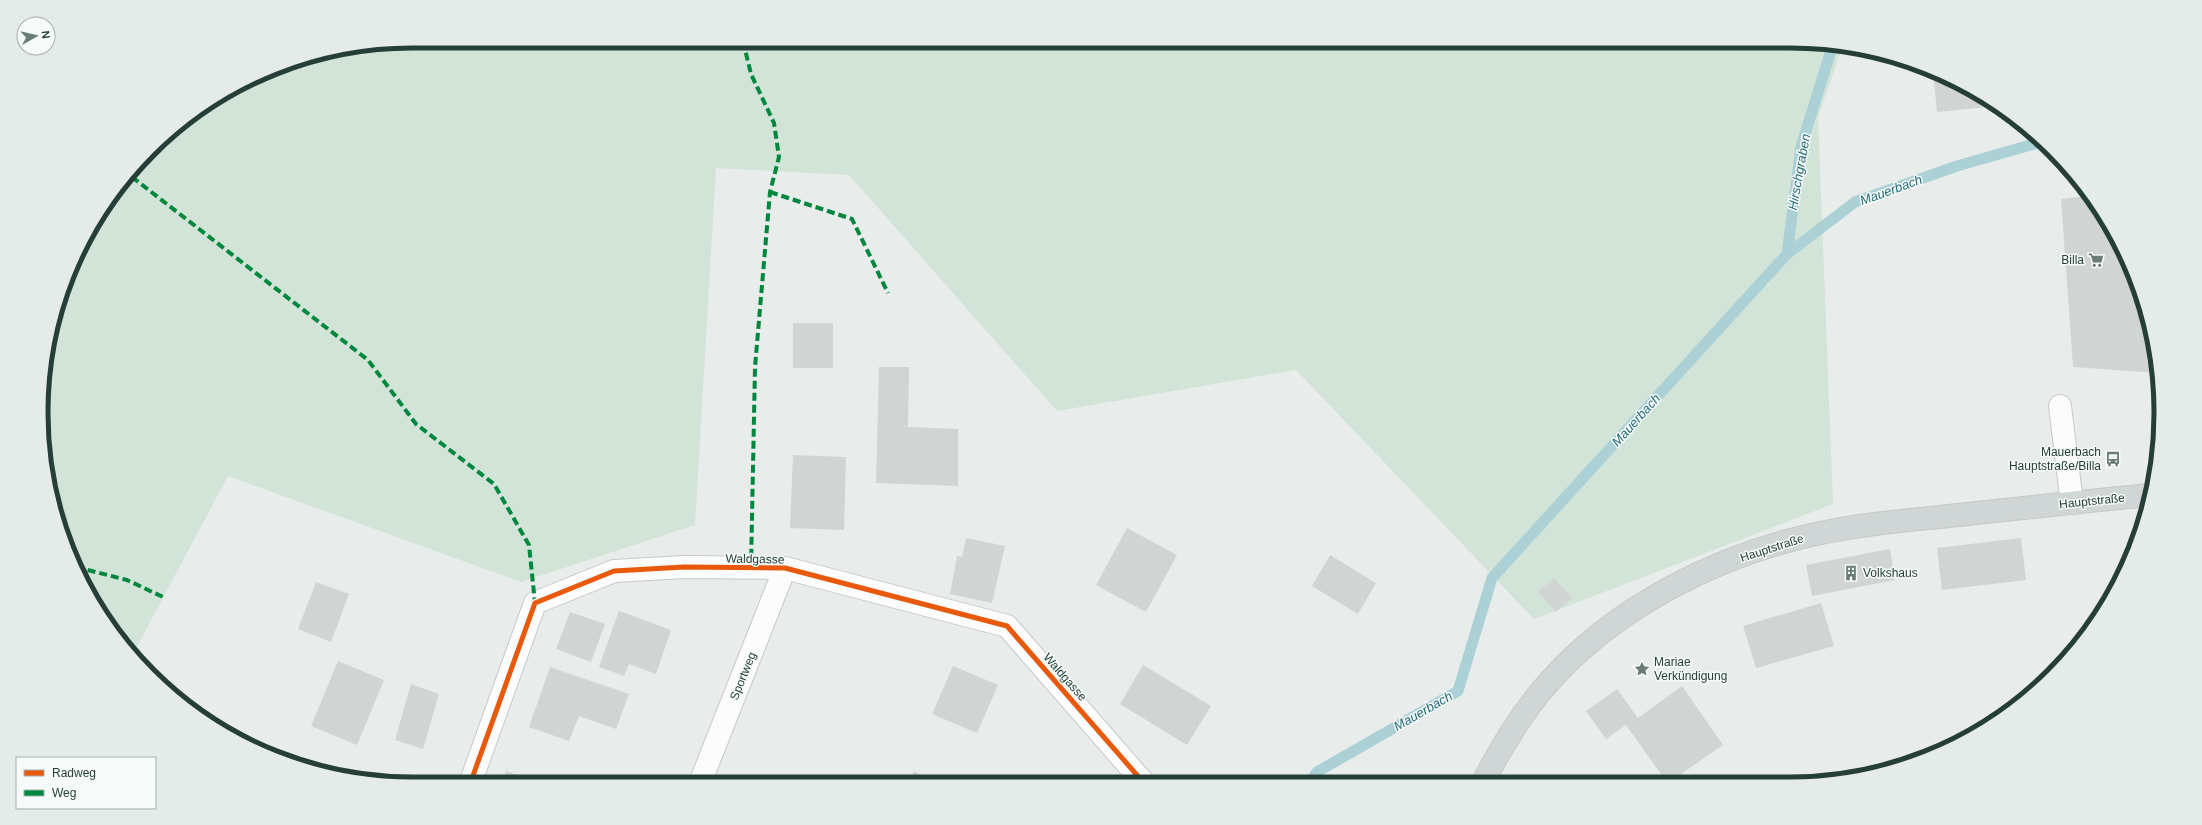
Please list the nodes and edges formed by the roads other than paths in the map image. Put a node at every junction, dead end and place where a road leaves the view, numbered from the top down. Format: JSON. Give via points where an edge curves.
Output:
{"nodes":[{"id":1,"x":2060,"y":406,"type":"dead end"},
{"id":2,"x":2144,"y":496,"type":"edge"},
{"id":3,"x":2072,"y":503,"type":"junction"},
{"id":4,"x":786,"y":568,"type":"junction"},
{"id":5,"x":473,"y":777,"type":"edge"},
{"id":6,"x":702,"y":777,"type":"edge"},
{"id":7,"x":1139,"y":777,"type":"edge"},
{"id":8,"x":1486,"y":777,"type":"edge"}],
"edges":[{"from":1,"to":3,"type":"street"},
{"from":2,"to":3,"type":"main road","name":"Hauptstraße"},
{"from":3,"to":8,"type":"main road","name":"Hauptstraße","via":[[1867,525],[1821,533],[1766,547],[1676,585],[1613,624],[1568,662],[1516,725]]},
{"from":4,"to":5,"type":"street","name":"Waldgasse","via":[[684,567],[614,571],[535,603]]},
{"from":4,"to":6,"type":"street","name":"Sportweg"},
{"from":4,"to":7,"type":"street","name":"Waldgasse","via":[[1007,626]]}]}
